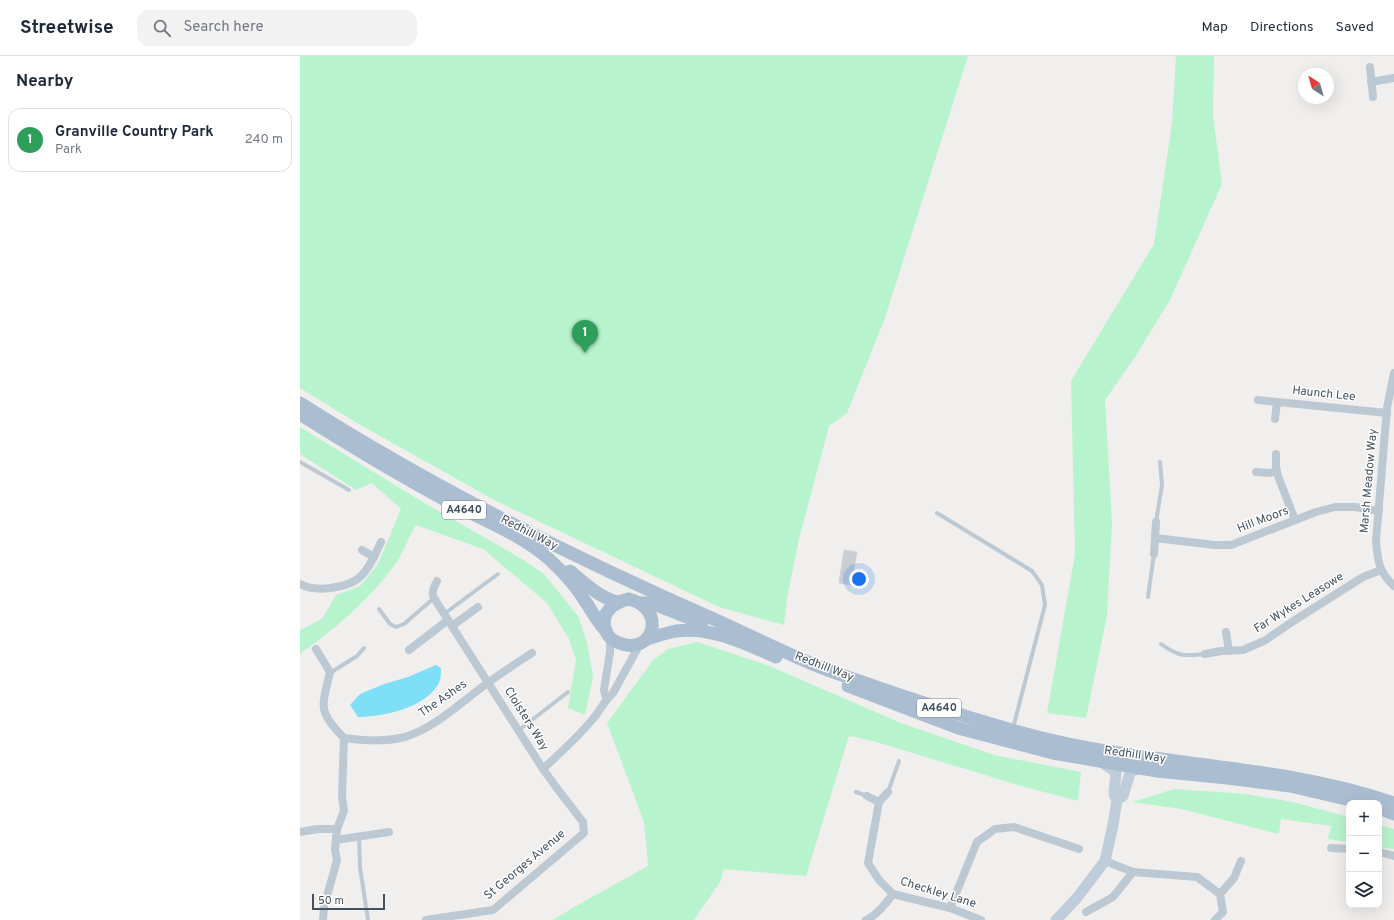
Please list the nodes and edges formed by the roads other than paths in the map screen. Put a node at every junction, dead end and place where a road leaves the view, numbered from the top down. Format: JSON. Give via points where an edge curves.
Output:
{"nodes":[{"id":1,"x":1370,"y":67,"type":"dead end"},
{"id":2,"x":1394,"y":78,"type":"edge"},
{"id":3,"x":1371,"y":82,"type":"junction"},
{"id":4,"x":1373,"y":97,"type":"dead end"},
{"id":5,"x":1394,"y":373,"type":"edge"},
{"id":6,"x":1258,"y":400,"type":"dead end"},
{"id":7,"x":300,"y":402,"type":"edge"},
{"id":8,"x":1278,"y":402,"type":"junction"},
{"id":9,"x":1387,"y":413,"type":"junction"},
{"id":10,"x":300,"y":414,"type":"edge"},
{"id":11,"x":1275,"y":419,"type":"dead end"},
{"id":12,"x":1276,"y":454,"type":"dead end"},
{"id":13,"x":300,"y":462,"type":"edge"},
{"id":14,"x":1160,"y":462,"type":"dead end"},
{"id":15,"x":1277,"y":471,"type":"junction"},
{"id":16,"x":1256,"y":472,"type":"dead end"},
{"id":17,"x":349,"y":490,"type":"dead end"},
{"id":18,"x":1379,"y":511,"type":"junction"},
{"id":19,"x":937,"y":513,"type":"dead end"},
{"id":20,"x":1295,"y":520,"type":"junction"},
{"id":21,"x":1156,"y":522,"type":"joint"},
{"id":22,"x":512,"y":524,"type":"junction"},
{"id":23,"x":1155,"y":538,"type":"junction"},
{"id":24,"x":381,"y":542,"type":"dead end"},
{"id":25,"x":362,"y":550,"type":"dead end"},
{"id":26,"x":1154,"y":554,"type":"joint"},
{"id":27,"x":374,"y":556,"type":"junction"},
{"id":28,"x":1381,"y":570,"type":"junction"},
{"id":29,"x":498,"y":574,"type":"dead end"},
{"id":30,"x":437,"y":581,"type":"dead end"},
{"id":31,"x":300,"y":584,"type":"edge"},
{"id":32,"x":1394,"y":586,"type":"edge"},
{"id":33,"x":1148,"y":597,"type":"dead end"},
{"id":34,"x":434,"y":598,"type":"junction"},
{"id":35,"x":617,"y":602,"type":"junction"},
{"id":36,"x":640,"y":603,"type":"junction"},
{"id":37,"x":478,"y":607,"type":"dead end"},
{"id":38,"x":379,"y":609,"type":"dead end"},
{"id":39,"x":448,"y":620,"type":"junction"},
{"id":40,"x":720,"y":622,"type":"junction"},
{"id":41,"x":1226,"y":632,"type":"dead end"},
{"id":42,"x":608,"y":634,"type":"junction"},
{"id":43,"x":644,"y":642,"type":"junction"},
{"id":44,"x":1161,"y":644,"type":"dead end"},
{"id":45,"x":364,"y":648,"type":"dead end"},
{"id":46,"x":316,"y":649,"type":"dead end"},
{"id":47,"x":410,"y":650,"type":"dead end"},
{"id":48,"x":1229,"y":651,"type":"junction"},
{"id":49,"x":532,"y":653,"type":"dead end"},
{"id":50,"x":1205,"y":654,"type":"joint"},
{"id":51,"x":330,"y":673,"type":"junction"},
{"id":52,"x":488,"y":682,"type":"junction"},
{"id":53,"x":568,"y":692,"type":"dead end"},
{"id":54,"x":606,"y":698,"type":"junction"},
{"id":55,"x":519,"y":730,"type":"junction"},
{"id":56,"x":1012,"y":730,"type":"junction"},
{"id":57,"x":344,"y":738,"type":"junction"},
{"id":58,"x":899,"y":761,"type":"dead end"},
{"id":59,"x":1103,"y":763,"type":"junction"},
{"id":60,"x":544,"y":769,"type":"junction"},
{"id":61,"x":1142,"y":769,"type":"junction"},
{"id":62,"x":556,"y":787,"type":"joint"},
{"id":63,"x":856,"y":792,"type":"dead end"},
{"id":64,"x":888,"y":792,"type":"joint"},
{"id":65,"x":867,"y":796,"type":"joint"},
{"id":66,"x":1117,"y":800,"type":"junction"},
{"id":67,"x":1350,"y":800,"type":"edge"},
{"id":68,"x":879,"y":802,"type":"junction"},
{"id":69,"x":1394,"y":803,"type":"edge"},
{"id":70,"x":1382,"y":809,"type":"edge"},
{"id":71,"x":1394,"y":814,"type":"edge"},
{"id":72,"x":337,"y":828,"type":"junction"},
{"id":73,"x":300,"y":832,"type":"edge"},
{"id":74,"x":389,"y":832,"type":"dead end"},
{"id":75,"x":359,"y":838,"type":"junction"},
{"id":76,"x":336,"y":840,"type":"junction"},
{"id":77,"x":1079,"y":848,"type":"dead end"},
{"id":78,"x":1331,"y":848,"type":"dead end"},
{"id":79,"x":1346,"y":849,"type":"edge"},
{"id":80,"x":1382,"y":853,"type":"edge"},
{"id":81,"x":1394,"y":856,"type":"edge"},
{"id":82,"x":1105,"y":860,"type":"junction"},
{"id":83,"x":1241,"y":861,"type":"dead end"},
{"id":84,"x":1133,"y":872,"type":"junction"},
{"id":85,"x":893,"y":894,"type":"junction"},
{"id":86,"x":1220,"y":894,"type":"junction"},
{"id":87,"x":950,"y":908,"type":"junction"},
{"id":88,"x":1086,"y":912,"type":"dead end"},
{"id":89,"x":323,"y":920,"type":"edge"},
{"id":90,"x":368,"y":920,"type":"edge"},
{"id":91,"x":426,"y":920,"type":"edge"},
{"id":92,"x":866,"y":920,"type":"edge"},
{"id":93,"x":981,"y":920,"type":"edge"},
{"id":94,"x":1056,"y":920,"type":"edge"},
{"id":95,"x":1215,"y":920,"type":"edge"}],
"edges":[{"from":1,"to":3,"type":"street"},
{"from":2,"to":3,"type":"street"},
{"from":3,"to":4,"type":"street"},
{"from":5,"to":9,"type":"street","name":"Marsh Meadow Way"},
{"from":6,"to":8,"type":"street","name":"Haunch Lee"},
{"from":7,"to":22,"type":"main road","name":"Redhill Way","number":"A4640","via":[[408,469]]},
{"from":8,"to":9,"type":"street","name":"Haunch Lee"},
{"from":8,"to":11,"type":"street"},
{"from":9,"to":18,"type":"street","name":"Marsh Meadow Way"},
{"from":10,"to":42,"type":"main road","name":"Redhill Way","number":"A4640","via":[[370,458],[534,547],[565,574]]},
{"from":12,"to":15,"type":"street"},
{"from":13,"to":17,"type":"lane"},
{"from":14,"to":21,"type":"lane","via":[[1162,485]]},
{"from":15,"to":16,"type":"street"},
{"from":15,"to":20,"type":"street"},
{"from":18,"to":20,"type":"street","name":"Hill Moors","via":[[1335,507]]},
{"from":18,"to":28,"type":"street","name":"Marsh Meadow Way","via":[[1376,541]]},
{"from":19,"to":56,"type":"lane","via":[[1032,571],[1042,585],[1045,605]]},
{"from":20,"to":23,"type":"street","name":"Hill Moors","via":[[1231,545]]},
{"from":21,"to":23,"type":"street"},
{"from":22,"to":35,"type":"main road","number":"A4640","via":[[592,590]]},
{"from":22,"to":40,"type":"main road","name":"Redhill Way","number":"A4640"},
{"from":23,"to":26,"type":"street"},
{"from":24,"to":27,"type":"street"},
{"from":25,"to":27,"type":"street"},
{"from":26,"to":33,"type":"lane"},
{"from":27,"to":31,"type":"street","via":[[362,576],[346,584],[327,589],[306,588]]},
{"from":28,"to":32,"type":"street","name":"Marsh Meadow Way"},
{"from":28,"to":48,"type":"street","name":"Far Wykes Leasowe","via":[[1363,577],[1264,641],[1243,650]]},
{"from":29,"to":39,"type":"lane"},
{"from":30,"to":34,"type":"street","via":[[433,588]]},
{"from":34,"to":38,"type":"lane","via":[[404,624],[396,627],[390,624]]},
{"from":34,"to":39,"type":"street","name":"Cloisters Way"},
{"from":35,"to":36,"type":"main road","number":"A4640","via":[[629,600]]},
{"from":35,"to":42,"type":"main road","via":[[606,614],[604,624]]},
{"from":36,"to":40,"type":"main road","number":"A4640","via":[[651,603],[700,623]]},
{"from":36,"to":43,"type":"main road","via":[[649,612],[652,621],[652,629]]},
{"from":37,"to":39,"type":"street"},
{"from":39,"to":47,"type":"street"},
{"from":39,"to":52,"type":"street","name":"Cloisters Way"},
{"from":40,"to":56,"type":"main road","name":"Redhill Way","number":"A4640","via":[[811,664]]},
{"from":41,"to":48,"type":"street"},
{"from":42,"to":43,"type":"main road","number":"A4640","via":[[624,645]]},
{"from":42,"to":54,"type":"street","via":[[610,652],[604,690]]},
{"from":43,"to":54,"type":"street","name":"Cloisters Way","via":[[613,693]]},
{"from":43,"to":59,"type":"main road","name":"Redhill Way","number":"A4640","via":[[677,631],[690,630],[714,634],[958,728],[1053,753]]},
{"from":44,"to":50,"type":"lane","via":[[1184,656]]},
{"from":45,"to":51,"type":"lane","via":[[357,656]]},
{"from":46,"to":51,"type":"street"},
{"from":48,"to":50,"type":"street","name":"Far Wykes Leasowe"},
{"from":49,"to":52,"type":"street","name":"Cloisters Way"},
{"from":51,"to":57,"type":"street","via":[[323,707],[328,719]]},
{"from":52,"to":55,"type":"street","name":"Cloisters Way"},
{"from":52,"to":57,"type":"street","name":"The Ashes","via":[[436,722],[405,736],[362,741]]},
{"from":53,"to":55,"type":"lane"},
{"from":54,"to":60,"type":"street","name":"Cloisters Way","via":[[593,719]]},
{"from":55,"to":60,"type":"street","name":"Cloisters Way"},
{"from":56,"to":69,"type":"main road","name":"Redhill Way","number":"A4640","via":[[1079,747],[1256,771],[1317,782]]},
{"from":57,"to":72,"type":"street","via":[[344,811]]},
{"from":58,"to":64,"type":"lane"},
{"from":59,"to":61,"type":"main road","name":"Redhill Way","number":"A4640"},
{"from":59,"to":66,"type":"street","via":[[1116,772],[1114,794]]},
{"from":60,"to":62,"type":"street","name":"Cloisters Way"},
{"from":61,"to":66,"type":"street","via":[[1130,773],[1122,796]]},
{"from":61,"to":67,"type":"main road","name":"Redhill Way","number":"A4640","via":[[1290,786]]},
{"from":62,"to":91,"type":"street","name":"St Georges Avenue","via":[[583,822],[584,833],[493,910]]},
{"from":63,"to":65,"type":"lane"},
{"from":64,"to":68,"type":"street"},
{"from":65,"to":68,"type":"street"},
{"from":66,"to":82,"type":"street"},
{"from":68,"to":85,"type":"street","name":"Checkley Lane","via":[[868,863],[879,880]]},
{"from":70,"to":71,"type":"main road"},
{"from":72,"to":73,"type":"street"},
{"from":72,"to":76,"type":"street"},
{"from":74,"to":75,"type":"street"},
{"from":75,"to":76,"type":"street"},
{"from":75,"to":90,"type":"lane","via":[[360,867]]},
{"from":76,"to":89,"type":"street","via":[[337,860]]},
{"from":77,"to":87,"type":"street","via":[[1014,827],[996,829],[977,842]]},
{"from":78,"to":79,"type":"street"},
{"from":80,"to":81,"type":"street"},
{"from":82,"to":84,"type":"street"},
{"from":82,"to":94,"type":"street","via":[[1076,899]]},
{"from":83,"to":86,"type":"street","via":[[1234,878]]},
{"from":84,"to":86,"type":"street","via":[[1197,877]]},
{"from":84,"to":88,"type":"street","via":[[1113,897]]},
{"from":85,"to":87,"type":"street","name":"Checkley Lane"},
{"from":85,"to":92,"type":"street","via":[[870,919]]},
{"from":86,"to":95,"type":"street","via":[[1223,912]]},
{"from":87,"to":93,"type":"street","name":"Checkley Lane"}]}
